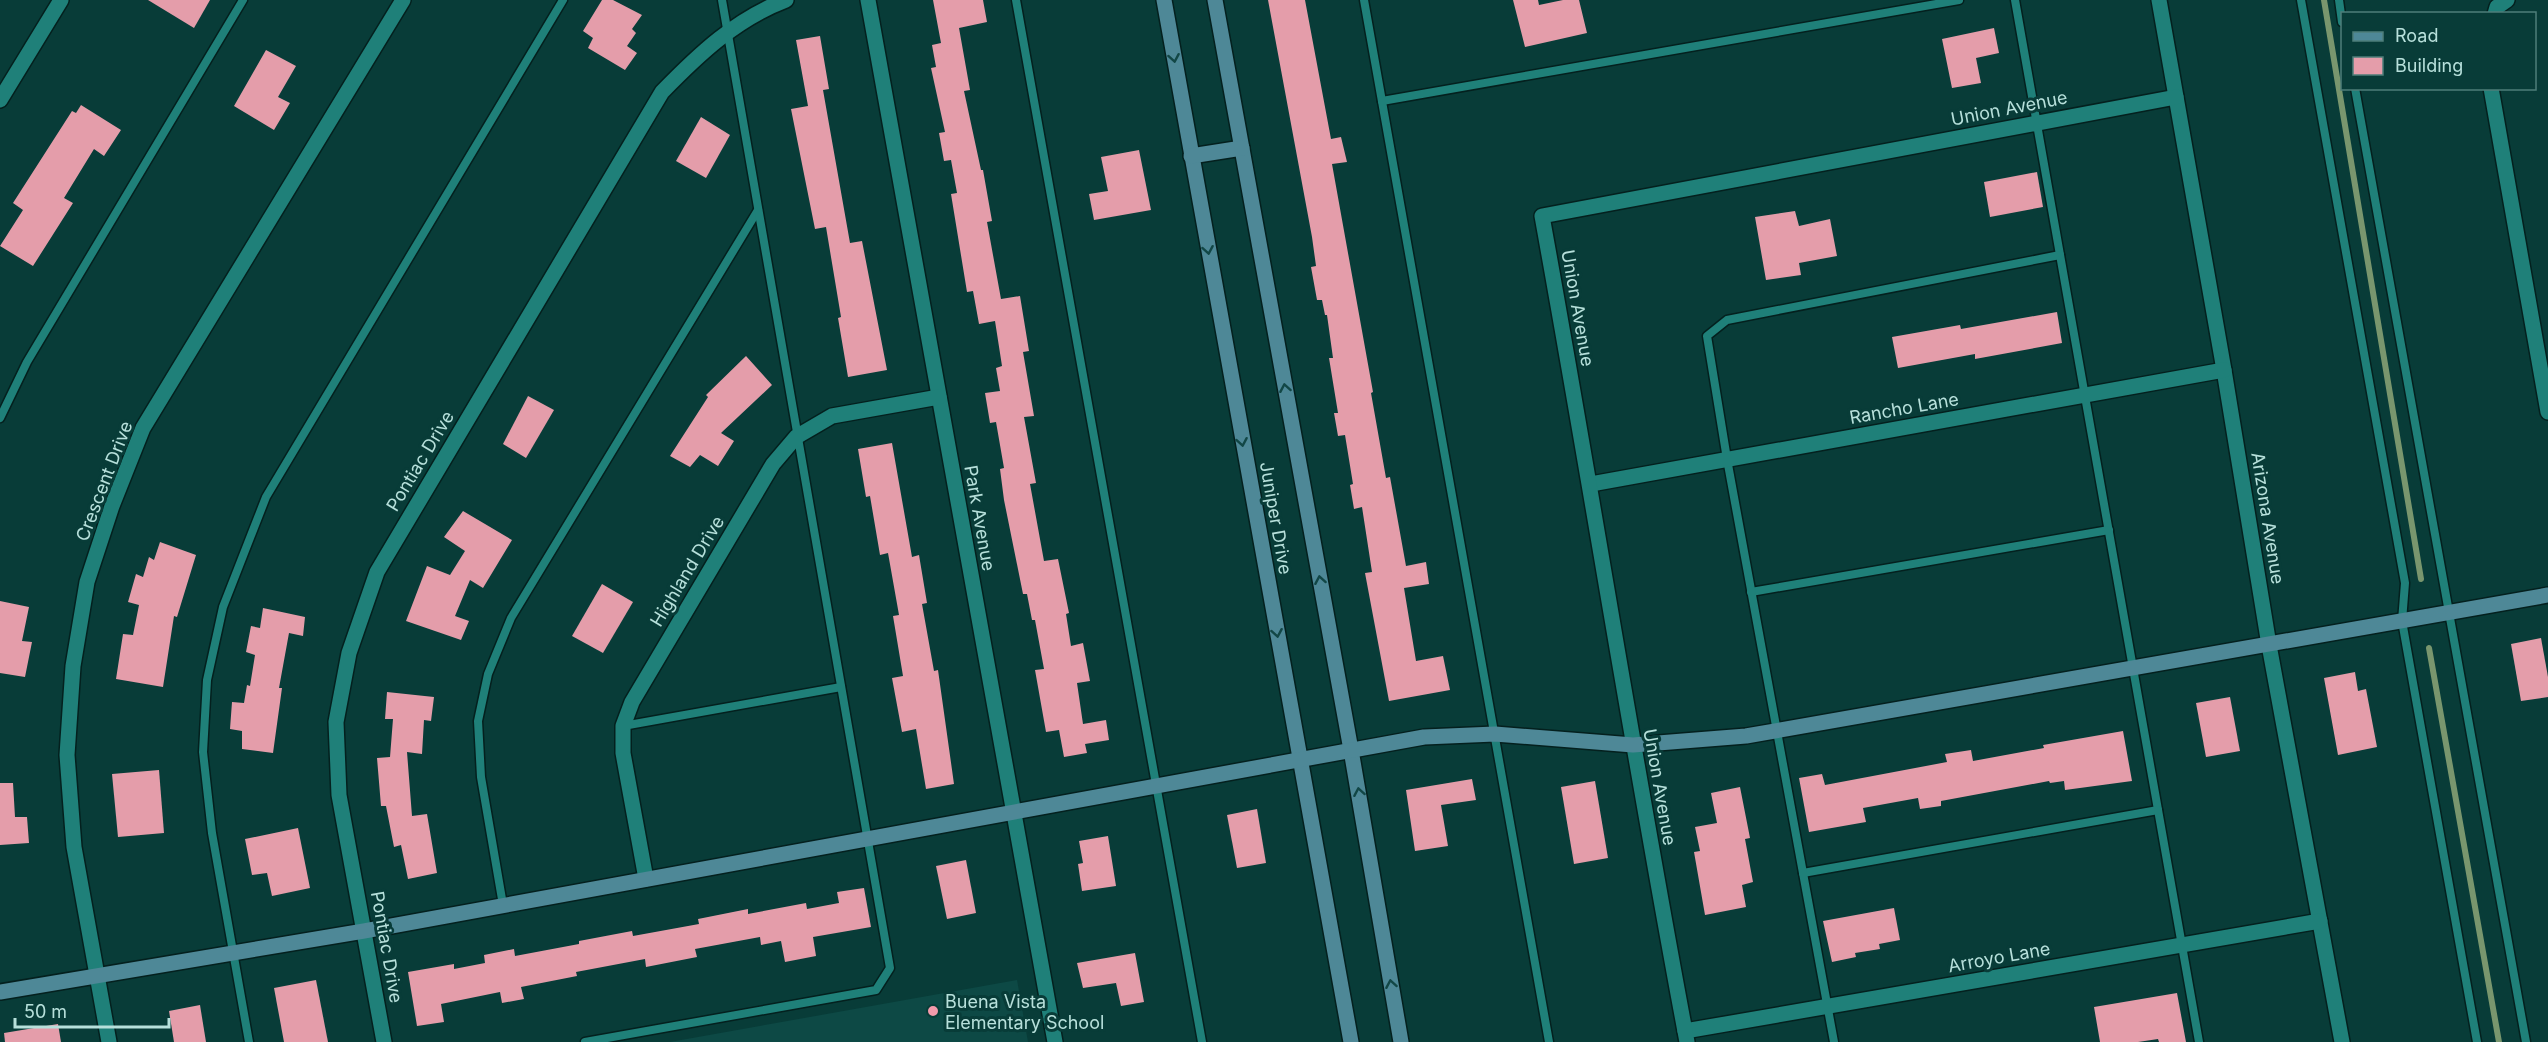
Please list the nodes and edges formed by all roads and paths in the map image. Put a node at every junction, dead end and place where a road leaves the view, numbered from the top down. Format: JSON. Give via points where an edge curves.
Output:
{"nodes":[{"id":1,"x":60,"y":0,"type":"edge"},
{"id":2,"x":243,"y":0,"type":"edge"},
{"id":3,"x":403,"y":0,"type":"edge"},
{"id":4,"x":563,"y":0,"type":"edge"},
{"id":5,"x":722,"y":0,"type":"edge"},
{"id":6,"x":786,"y":0,"type":"edge"},
{"id":7,"x":868,"y":0,"type":"edge"},
{"id":8,"x":1016,"y":0,"type":"edge"},
{"id":9,"x":1164,"y":0,"type":"edge"},
{"id":10,"x":1215,"y":0,"type":"edge"},
{"id":11,"x":1364,"y":0,"type":"edge"},
{"id":12,"x":1959,"y":0,"type":"edge"},
{"id":13,"x":2015,"y":0,"type":"edge"},
{"id":14,"x":2159,"y":0,"type":"edge"},
{"id":15,"x":2301,"y":0,"type":"edge"},
{"id":16,"x":2507,"y":0,"type":"edge"},
{"id":17,"x":2496,"y":12,"type":"edge"},
{"id":18,"x":728,"y":31,"type":"junction"},
{"id":19,"x":2355,"y":90,"type":"edge"},
{"id":20,"x":2491,"y":90,"type":"edge"},
{"id":21,"x":2176,"y":96,"type":"junction"},
{"id":22,"x":0,"y":100,"type":"edge"},
{"id":23,"x":1382,"y":101,"type":"junction"},
{"id":24,"x":2036,"y":123,"type":"junction"},
{"id":25,"x":1242,"y":148,"type":"junction"},
{"id":26,"x":1191,"y":156,"type":"junction"},
{"id":27,"x":758,"y":210,"type":"junction"},
{"id":28,"x":2060,"y":255,"type":"junction"},
{"id":29,"x":2224,"y":369,"type":"junction"},
{"id":30,"x":2086,"y":395,"type":"junction"},
{"id":31,"x":939,"y":397,"type":"junction"},
{"id":32,"x":2548,"y":412,"type":"edge"},
{"id":33,"x":0,"y":418,"type":"edge"},
{"id":34,"x":796,"y":437,"type":"junction"},
{"id":35,"x":1727,"y":459,"type":"junction"},
{"id":36,"x":1590,"y":484,"type":"junction"},
{"id":37,"x":2109,"y":530,"type":"junction"},
{"id":38,"x":1751,"y":592,"type":"junction"},
{"id":39,"x":2548,"y":595,"type":"edge"},
{"id":40,"x":2450,"y":613,"type":"junction"},
{"id":41,"x":2402,"y":621,"type":"junction"},
{"id":42,"x":2269,"y":645,"type":"junction"},
{"id":43,"x":2133,"y":669,"type":"junction"},
{"id":44,"x":841,"y":687,"type":"junction"},
{"id":45,"x":623,"y":726,"type":"junction"},
{"id":46,"x":1777,"y":730,"type":"junction"},
{"id":47,"x":1495,"y":734,"type":"junction"},
{"id":48,"x":1633,"y":745,"type":"junction"},
{"id":49,"x":1351,"y":750,"type":"junction"},
{"id":50,"x":1299,"y":760,"type":"junction"},
{"id":51,"x":1156,"y":786,"type":"junction"},
{"id":52,"x":2158,"y":810,"type":"junction"},
{"id":53,"x":1013,"y":812,"type":"junction"},
{"id":54,"x":868,"y":838,"type":"junction"},
{"id":55,"x":1803,"y":873,"type":"junction"},
{"id":56,"x":646,"y":879,"type":"junction"},
{"id":57,"x":503,"y":905,"type":"junction"},
{"id":58,"x":2320,"y":921,"type":"junction"},
{"id":59,"x":364,"y":931,"type":"junction"},
{"id":60,"x":2181,"y":945,"type":"junction"},
{"id":61,"x":234,"y":953,"type":"junction"},
{"id":62,"x":97,"y":976,"type":"junction"},
{"id":63,"x":0,"y":992,"type":"edge"},
{"id":64,"x":1828,"y":1006,"type":"junction"},
{"id":65,"x":1686,"y":1036,"type":"edge"},
{"id":66,"x":109,"y":1042,"type":"edge"},
{"id":67,"x":249,"y":1042,"type":"edge"},
{"id":68,"x":384,"y":1042,"type":"edge"},
{"id":69,"x":585,"y":1042,"type":"edge"},
{"id":70,"x":1055,"y":1042,"type":"edge"},
{"id":71,"x":1202,"y":1042,"type":"edge"},
{"id":72,"x":1351,"y":1042,"type":"edge"},
{"id":73,"x":1401,"y":1042,"type":"edge"},
{"id":74,"x":1549,"y":1042,"type":"edge"},
{"id":75,"x":1834,"y":1042,"type":"edge"},
{"id":76,"x":2199,"y":1042,"type":"edge"},
{"id":77,"x":2342,"y":1042,"type":"edge"},
{"id":78,"x":2477,"y":1042,"type":"edge"},
{"id":79,"x":2526,"y":1042,"type":"edge"}],
"edges":[{"from":1,"to":22,"type":"street"},
{"from":2,"to":33,"type":"lane","via":[[27,362]]},
{"from":3,"to":62,"type":"street","name":"Crescent Drive","via":[[143,428],[87,582],[73,666],[67,755],[74,848]]},
{"from":4,"to":61,"type":"lane","via":[[266,497],[223,607],[207,680],[203,752],[212,833]]},
{"from":5,"to":18,"type":"lane"},
{"from":6,"to":18,"type":"street","name":"Pontiac Drive"},
{"from":7,"to":31,"type":"street","name":"Park Avenue"},
{"from":8,"to":51,"type":"lane"},
{"from":9,"to":26,"type":"street","name":"Juniper Drive","one_way":true},
{"from":10,"to":25,"type":"street","name":"Juniper Drive"},
{"from":11,"to":23,"type":"lane"},
{"from":12,"to":23,"type":"lane"},
{"from":13,"to":24,"type":"lane"},
{"from":14,"to":21,"type":"street","name":"Arizona Avenue"},
{"from":15,"to":41,"type":"lane","via":[[2405,583]]},
{"from":16,"to":17,"type":"street"},
{"from":18,"to":27,"type":"lane"},
{"from":18,"to":59,"type":"street","name":"Pontiac Drive","via":[[662,92],[377,572],[349,653],[336,722],[339,795]]},
{"from":19,"to":40,"type":"lane"},
{"from":20,"to":32,"type":"street"},
{"from":21,"to":24,"type":"street","name":"Union Avenue"},
{"from":21,"to":29,"type":"street","name":"Arizona Avenue"},
{"from":23,"to":47,"type":"lane"},
{"from":24,"to":28,"type":"lane"},
{"from":24,"to":36,"type":"street","name":"Union Avenue","via":[[1542,216]]},
{"from":25,"to":26,"type":"street"},
{"from":49,"to":25,"type":"street","name":"Juniper Drive","one_way":true},
{"from":26,"to":50,"type":"street","name":"Juniper Drive","one_way":true},
{"from":27,"to":34,"type":"lane"},
{"from":27,"to":57,"type":"lane","via":[[511,618],[488,674],[478,721],[481,777]]},
{"from":28,"to":30,"type":"lane"},
{"from":28,"to":35,"type":"lane","via":[[1727,320],[1707,336]]},
{"from":29,"to":30,"type":"street","name":"Rancho Lane"},
{"from":29,"to":42,"type":"street","name":"Arizona Avenue"},
{"from":30,"to":35,"type":"street","name":"Rancho Lane"},
{"from":30,"to":37,"type":"lane"},
{"from":31,"to":34,"type":"street","name":"Highland Drive","via":[[832,416]]},
{"from":31,"to":53,"type":"street","name":"Park Avenue"},
{"from":34,"to":44,"type":"lane"},
{"from":34,"to":45,"type":"street","name":"Highland Drive","via":[[773,464],[632,702]]},
{"from":35,"to":36,"type":"street","name":"Rancho Lane"},
{"from":35,"to":38,"type":"lane"},
{"from":36,"to":48,"type":"street","name":"Union Avenue"},
{"from":37,"to":38,"type":"lane"},
{"from":37,"to":43,"type":"lane"},
{"from":38,"to":46,"type":"lane"},
{"from":39,"to":40,"type":"street"},
{"from":40,"to":41,"type":"street"},
{"from":40,"to":79,"type":"lane"},
{"from":41,"to":42,"type":"street"},
{"from":41,"to":78,"type":"lane"},
{"from":42,"to":43,"type":"street"},
{"from":42,"to":58,"type":"street","name":"Arizona Avenue"},
{"from":43,"to":46,"type":"street"},
{"from":43,"to":52,"type":"lane"},
{"from":44,"to":45,"type":"lane"},
{"from":44,"to":54,"type":"lane"},
{"from":45,"to":56,"type":"street","name":"Highland Drive","via":[[623,753]]},
{"from":46,"to":48,"type":"street"},
{"from":46,"to":55,"type":"lane"},
{"from":47,"to":48,"type":"street"},
{"from":47,"to":49,"type":"street","via":[[1424,737]]},
{"from":47,"to":74,"type":"lane"},
{"from":48,"to":65,"type":"street","name":"Union Avenue"},
{"from":49,"to":50,"type":"street"},
{"from":73,"to":49,"type":"street","name":"Juniper Drive","one_way":true},
{"from":50,"to":51,"type":"street"},
{"from":50,"to":72,"type":"street","name":"Juniper Drive"},
{"from":51,"to":53,"type":"street"},
{"from":51,"to":71,"type":"lane"},
{"from":52,"to":55,"type":"lane"},
{"from":52,"to":60,"type":"lane"},
{"from":53,"to":54,"type":"street"},
{"from":53,"to":70,"type":"street","name":"Park Avenue"},
{"from":54,"to":56,"type":"street"},
{"from":54,"to":69,"type":"lane","via":[[890,968],[876,990]]},
{"from":55,"to":64,"type":"lane"},
{"from":56,"to":57,"type":"street"},
{"from":57,"to":59,"type":"street"},
{"from":58,"to":60,"type":"street","name":"Arroyo Lane"},
{"from":58,"to":77,"type":"street","name":"Arizona Avenue"},
{"from":59,"to":61,"type":"street"},
{"from":59,"to":68,"type":"street","name":"Pontiac Drive"},
{"from":60,"to":64,"type":"street","name":"Arroyo Lane"},
{"from":60,"to":76,"type":"lane"},
{"from":61,"to":62,"type":"street"},
{"from":61,"to":67,"type":"lane"},
{"from":62,"to":63,"type":"street"},
{"from":62,"to":66,"type":"street","name":"Crescent Drive"},
{"from":64,"to":65,"type":"street","name":"Arroyo Lane"},
{"from":64,"to":75,"type":"lane"}]}
